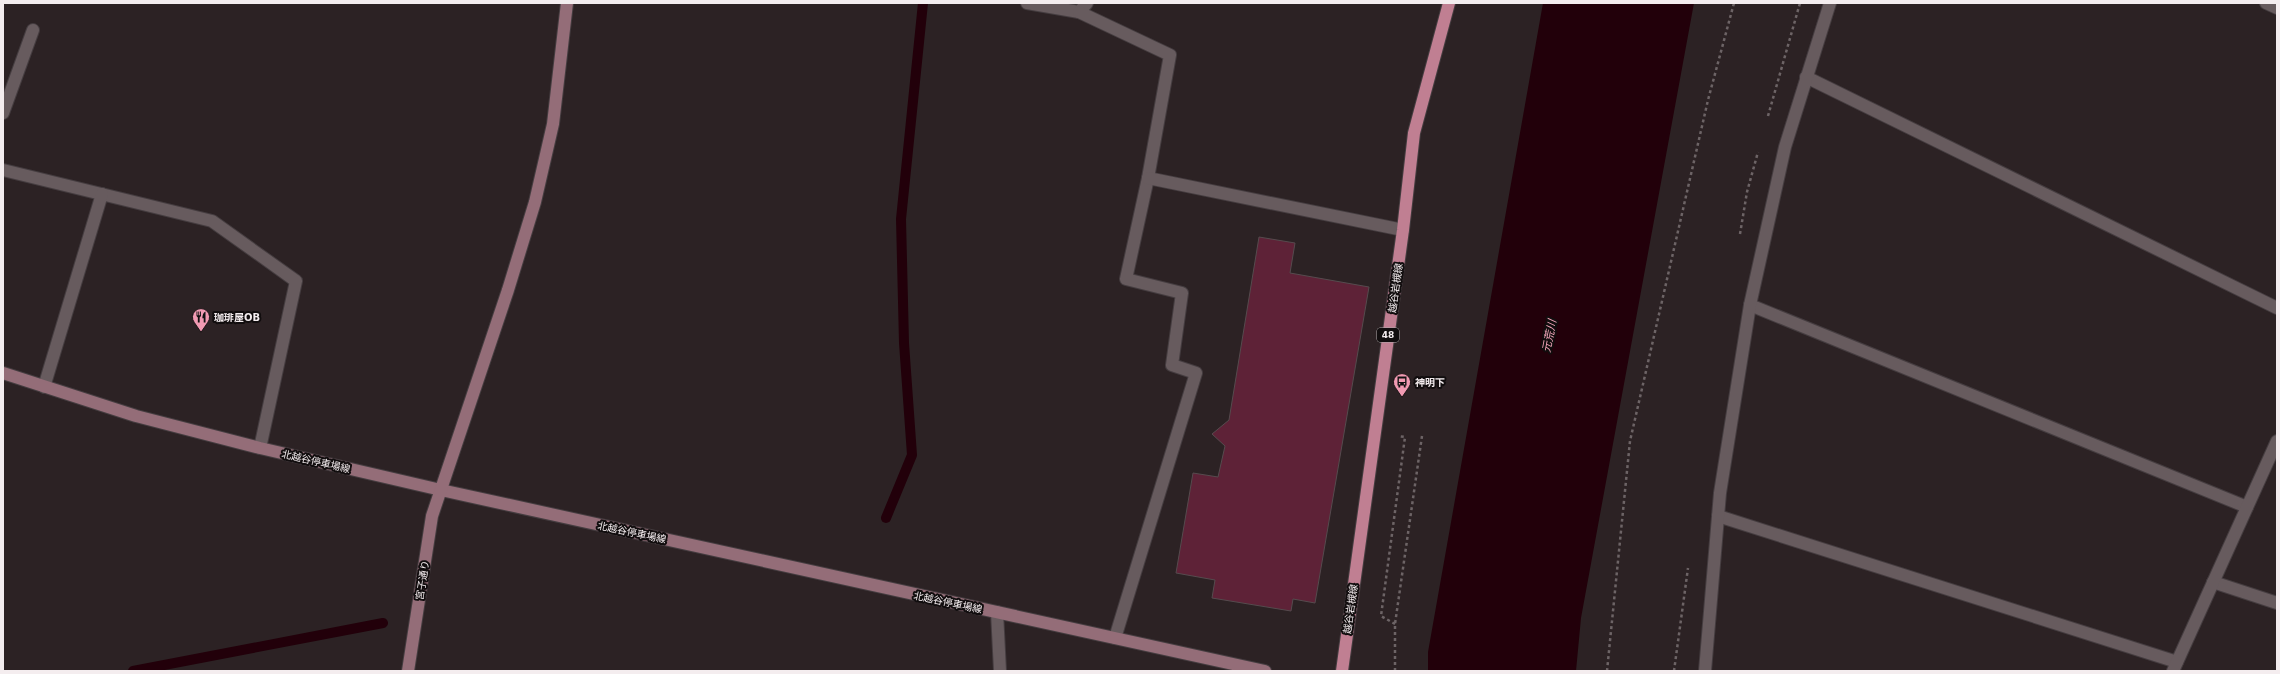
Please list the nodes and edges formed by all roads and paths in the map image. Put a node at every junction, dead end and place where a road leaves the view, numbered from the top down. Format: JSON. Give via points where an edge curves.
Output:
{"nodes":[{"id":1,"x":567,"y":3,"type":"edge"},
{"id":2,"x":1026,"y":3,"type":"edge"},
{"id":3,"x":1087,"y":3,"type":"edge"},
{"id":4,"x":1449,"y":3,"type":"edge"},
{"id":5,"x":1734,"y":3,"type":"edge"},
{"id":6,"x":1830,"y":3,"type":"edge"},
{"id":7,"x":2266,"y":3,"type":"edge"},
{"id":8,"x":2277,"y":8,"type":"edge"},
{"id":9,"x":1079,"y":12,"type":"junction"},
{"id":10,"x":33,"y":30,"type":"dead end"},
{"id":11,"x":1806,"y":77,"type":"junction"},
{"id":12,"x":3,"y":113,"type":"edge"},
{"id":13,"x":3,"y":170,"type":"edge"},
{"id":14,"x":1148,"y":178,"type":"junction"},
{"id":15,"x":102,"y":194,"type":"junction"},
{"id":16,"x":1403,"y":230,"type":"junction"},
{"id":17,"x":1750,"y":305,"type":"junction"},
{"id":18,"x":2277,"y":308,"type":"edge"},
{"id":19,"x":3,"y":374,"type":"edge"},
{"id":20,"x":44,"y":387,"type":"junction"},
{"id":21,"x":1374,"y":432,"type":"junction"},
{"id":22,"x":1422,"y":436,"type":"dead end"},
{"id":23,"x":2277,"y":440,"type":"edge"},
{"id":24,"x":260,"y":448,"type":"junction"},
{"id":25,"x":441,"y":490,"type":"junction"},
{"id":26,"x":2247,"y":507,"type":"junction"},
{"id":27,"x":1718,"y":516,"type":"junction"},
{"id":28,"x":2213,"y":582,"type":"junction"},
{"id":29,"x":2277,"y":602,"type":"edge"},
{"id":30,"x":997,"y":612,"type":"junction"},
{"id":31,"x":1395,"y":624,"type":"junction"},
{"id":32,"x":1115,"y":638,"type":"junction"},
{"id":33,"x":2175,"y":666,"type":"edge"},
{"id":34,"x":408,"y":671,"type":"edge"},
{"id":35,"x":1000,"y":671,"type":"edge"},
{"id":36,"x":1265,"y":671,"type":"edge"},
{"id":37,"x":1342,"y":671,"type":"edge"},
{"id":38,"x":1395,"y":671,"type":"edge"},
{"id":39,"x":1607,"y":671,"type":"edge"},
{"id":40,"x":1705,"y":671,"type":"edge"}],
"edges":[{"from":1,"to":25,"type":"main road","name":"宮子通り","via":[[553,124],[535,202]]},
{"from":2,"to":9,"type":"street"},
{"from":3,"to":9,"type":"street"},
{"from":4,"to":16,"type":"main road","name":"越谷岩槻線","number":"48","via":[[1414,133]]},
{"from":5,"to":39,"type":"path","via":[[1708,100],[1630,441]]},
{"from":6,"to":11,"type":"street"},
{"from":7,"to":8,"type":"street"},
{"from":9,"to":14,"type":"street","via":[[1170,55]]},
{"from":10,"to":12,"type":"street"},
{"from":11,"to":17,"type":"street","via":[[1785,147]]},
{"from":11,"to":18,"type":"street"},
{"from":13,"to":15,"type":"street"},
{"from":14,"to":16,"type":"street"},
{"from":14,"to":32,"type":"street","via":[[1126,279],[1182,293],[1172,364],[1196,373]]},
{"from":15,"to":20,"type":"street"},
{"from":15,"to":24,"type":"street","via":[[212,221],[296,281]]},
{"from":16,"to":21,"type":"main road","name":"越谷岩槻線","number":"48"},
{"from":17,"to":26,"type":"street"},
{"from":17,"to":27,"type":"street"},
{"from":19,"to":20,"type":"main road","name":"北越谷停車場線"},
{"from":20,"to":24,"type":"main road","name":"北越谷停車場線","via":[[136,416]]},
{"from":21,"to":31,"type":"path","via":[[1406,437],[1381,616]]},
{"from":21,"to":37,"type":"main road","name":"越谷岩槻線","number":"48"},
{"from":22,"to":31,"type":"path"},
{"from":23,"to":26,"type":"street"},
{"from":24,"to":25,"type":"main road","name":"北越谷停車場線"},
{"from":25,"to":30,"type":"main road","name":"北越谷停車場線"},
{"from":25,"to":34,"type":"main road","name":"宮子通り","via":[[432,516]]},
{"from":26,"to":28,"type":"street"},
{"from":27,"to":33,"type":"street"},
{"from":27,"to":40,"type":"street"},
{"from":28,"to":29,"type":"street"},
{"from":28,"to":33,"type":"street"},
{"from":30,"to":32,"type":"main road","name":"北越谷停車場線"},
{"from":30,"to":35,"type":"street"},
{"from":31,"to":38,"type":"path"},
{"from":32,"to":36,"type":"main road","name":"北越谷停車場線"}]}
